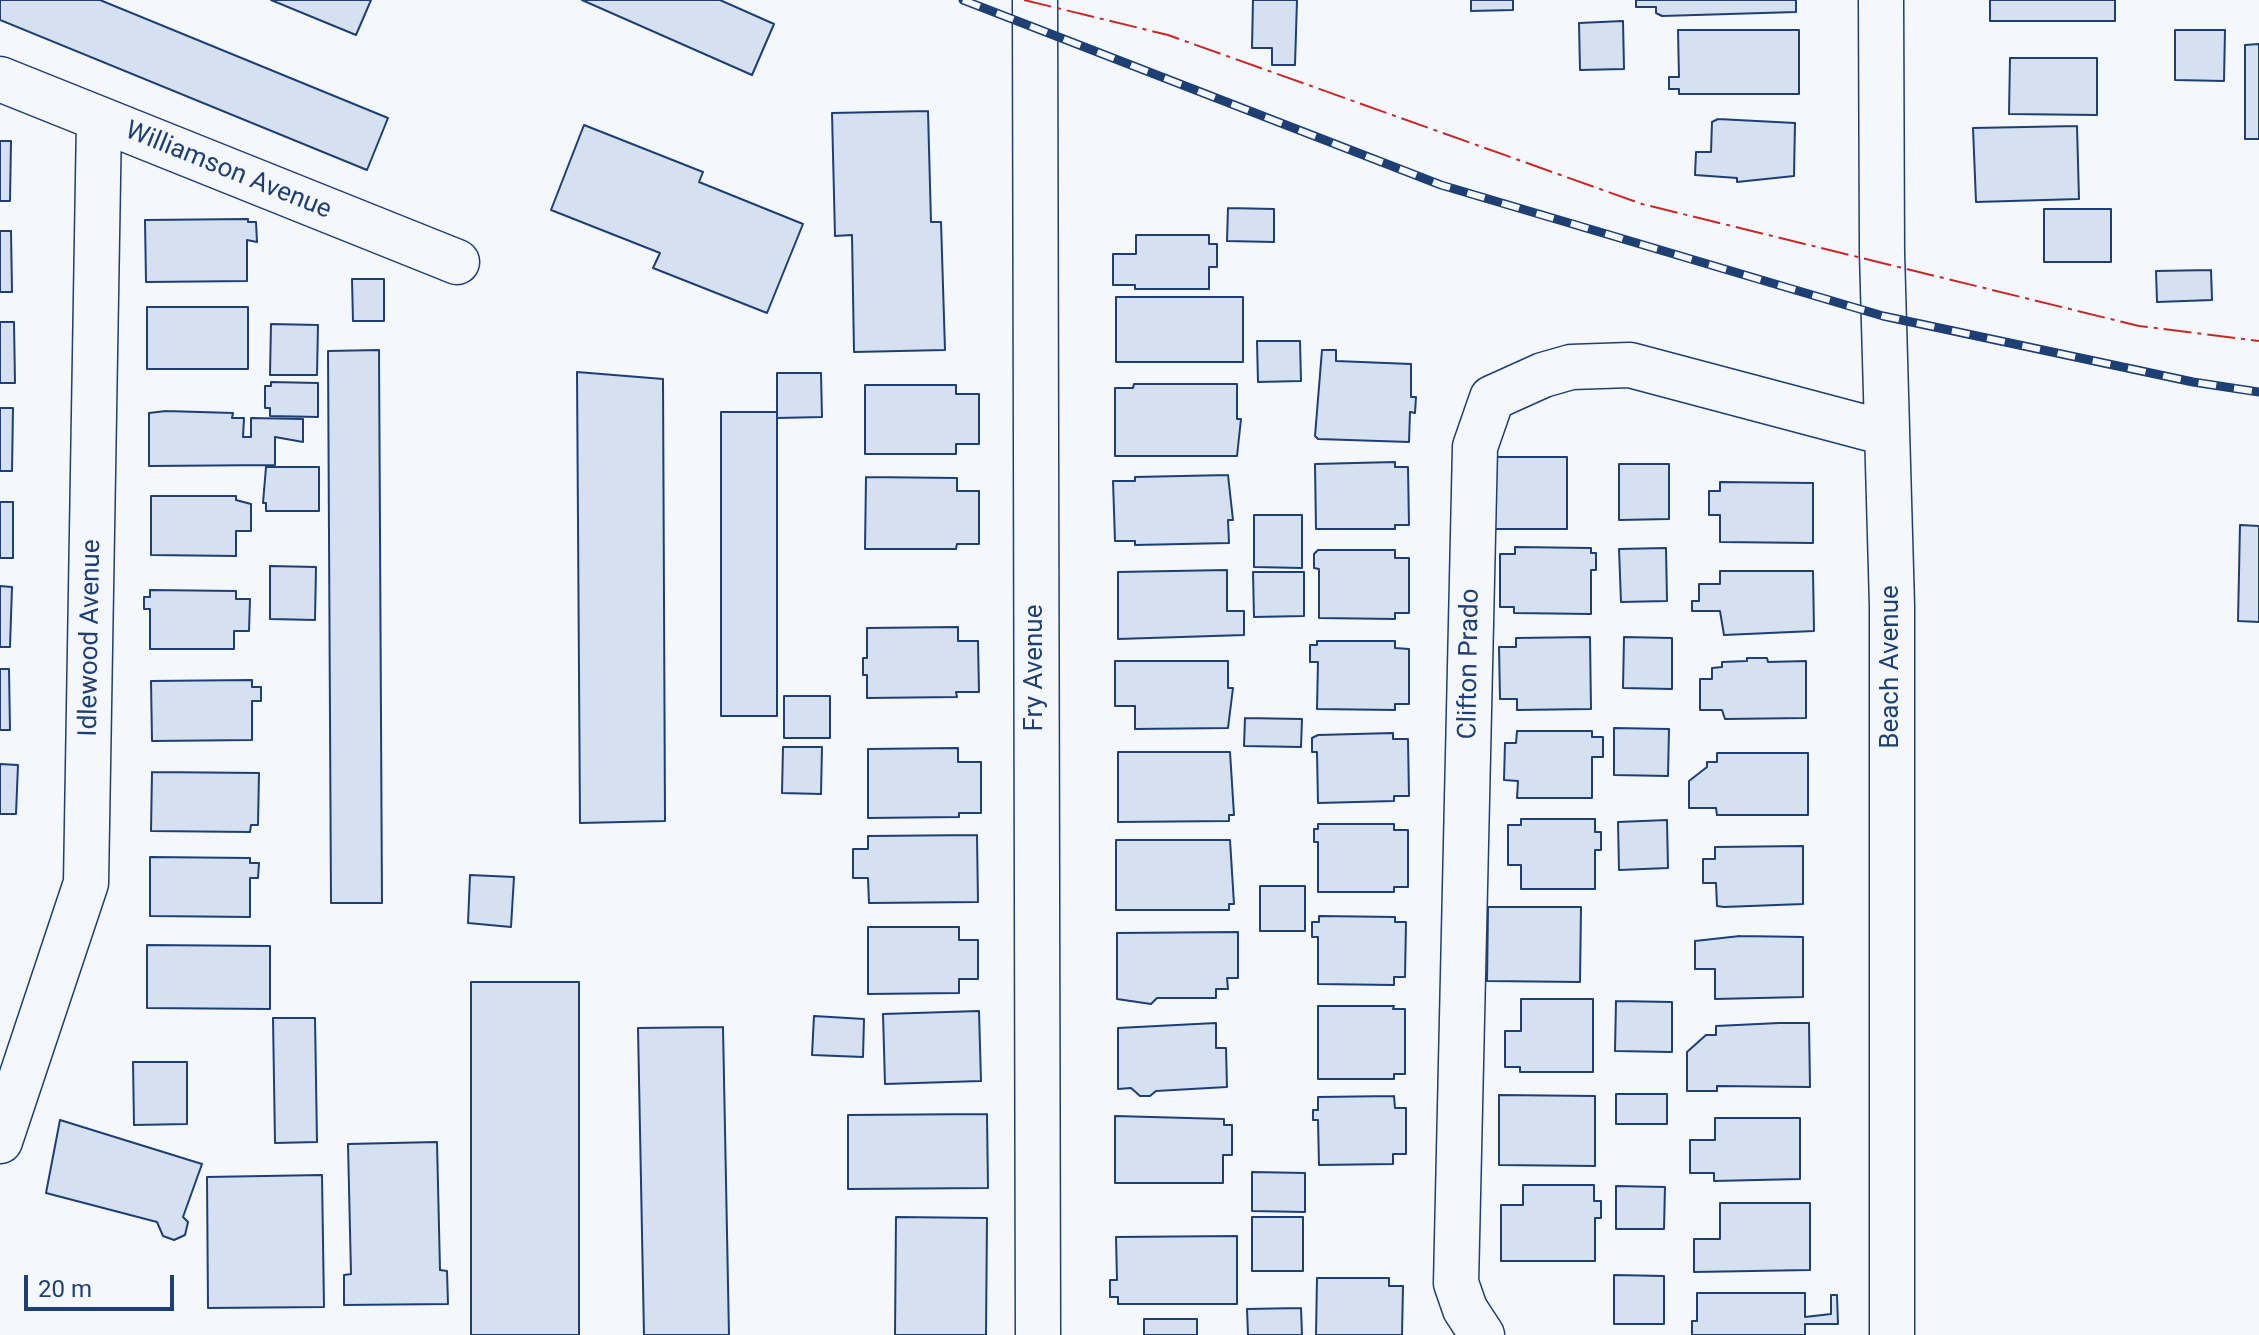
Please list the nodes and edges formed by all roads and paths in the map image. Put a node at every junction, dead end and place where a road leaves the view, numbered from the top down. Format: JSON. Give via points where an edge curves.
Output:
{"nodes":[{"id":1,"x":1035,"y":0,"type":"edge"},
{"id":2,"x":1881,"y":0,"type":"edge"},
{"id":3,"x":0,"y":79,"type":"edge"},
{"id":4,"x":99,"y":120,"type":"junction"},
{"id":5,"x":457,"y":262,"type":"dead end"},
{"id":6,"x":1886,"y":433,"type":"junction"},
{"id":7,"x":0,"y":1141,"type":"edge"},
{"id":8,"x":1038,"y":1335,"type":"edge"},
{"id":9,"x":1482,"y":1335,"type":"edge"},
{"id":10,"x":1892,"y":1335,"type":"edge"}],
"edges":[{"from":1,"to":8,"type":"street","name":"Fry Avenue"},
{"from":2,"to":6,"type":"street","name":"Beach Avenue"},
{"from":3,"to":4,"type":"street","name":"Williamson Avenue"},
{"from":4,"to":5,"type":"street","name":"Williamson Avenue"},
{"from":4,"to":7,"type":"street","name":"Idlewood Avenue","via":[[86,883]]},
{"from":6,"to":9,"type":"street","name":"Clifton Prado","via":[[1630,365],[1592,364],[1543,375],[1492,398],[1475,447],[1456,1283]]},
{"from":6,"to":10,"type":"street","name":"Beach Avenue","via":[[1892,606]]}]}
